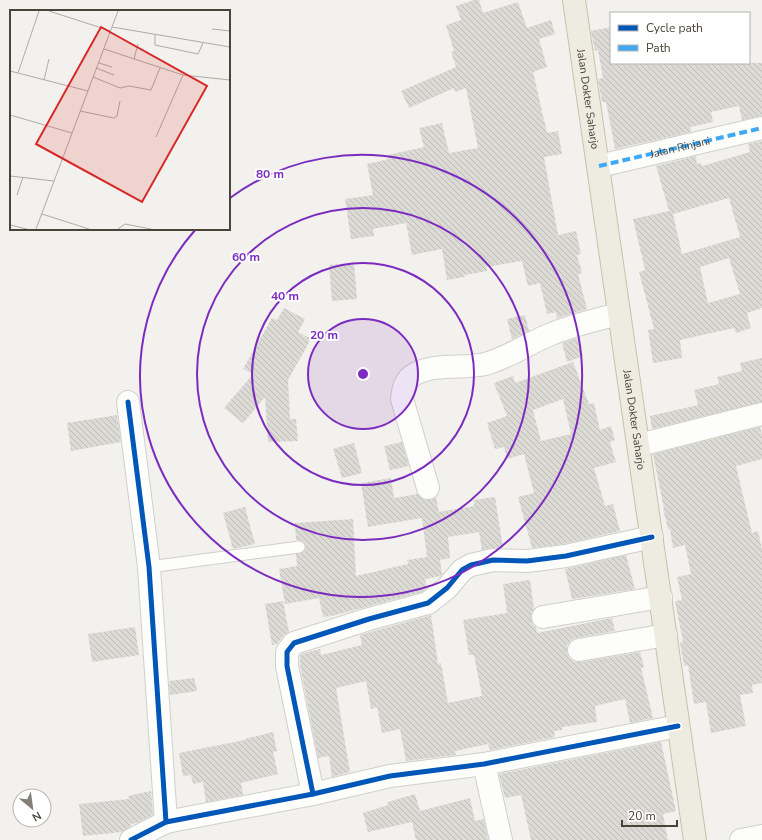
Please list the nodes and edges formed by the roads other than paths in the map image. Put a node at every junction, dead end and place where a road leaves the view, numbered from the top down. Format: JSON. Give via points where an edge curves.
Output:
{"nodes":[{"id":1,"x":574,"y":0,"type":"edge"},
{"id":2,"x":762,"y":128,"type":"edge"},
{"id":3,"x":599,"y":166,"type":"junction"},
{"id":4,"x":620,"y":314,"type":"junction"},
{"id":5,"x":128,"y":402,"type":"dead end"},
{"id":6,"x":762,"y":414,"type":"edge"},
{"id":7,"x":639,"y":444,"type":"junction"},
{"id":8,"x":428,"y":488,"type":"dead end"},
{"id":9,"x":652,"y":537,"type":"junction"},
{"id":10,"x":299,"y":547,"type":"dead end"},
{"id":11,"x":149,"y":567,"type":"junction"},
{"id":12,"x":661,"y":597,"type":"junction"},
{"id":13,"x":543,"y":617,"type":"dead end"},
{"id":14,"x":666,"y":635,"type":"junction"},
{"id":15,"x":579,"y":650,"type":"dead end"},
{"id":16,"x":678,"y":726,"type":"junction"},
{"id":17,"x":484,"y":764,"type":"junction"},
{"id":18,"x":313,"y":794,"type":"junction"},
{"id":19,"x":166,"y":822,"type":"junction"},
{"id":20,"x":762,"y":836,"type":"edge"},
{"id":21,"x":131,"y":840,"type":"edge"},
{"id":22,"x":501,"y":840,"type":"edge"},
{"id":23,"x":695,"y":840,"type":"edge"},
{"id":24,"x":741,"y":840,"type":"edge"}],
"edges":[{"from":1,"to":3,"type":"highway","name":"Jalan Dokter Saharjo"},
{"from":2,"to":3,"type":"street","name":"Jalan Rinjani"},
{"from":3,"to":4,"type":"highway","name":"Jalan Dokter Saharjo"},
{"from":4,"to":7,"type":"highway","name":"Jalan Dokter Saharjo"},
{"from":4,"to":8,"type":"street","via":[[569,327],[484,364],[424,370],[413,375],[404,385],[402,399]]},
{"from":5,"to":11,"type":"street"},
{"from":6,"to":7,"type":"street"},
{"from":7,"to":9,"type":"highway","name":"Jalan Dokter Saharjo"},
{"from":9,"to":12,"type":"highway","name":"Jalan Dokter Saharjo"},
{"from":9,"to":18,"type":"street","via":[[558,557],[527,561],[493,560],[471,565],[462,570],[447,588],[428,603],[294,643],[287,652],[287,666]]},
{"from":10,"to":11,"type":"lane"},
{"from":11,"to":19,"type":"street"},
{"from":12,"to":13,"type":"street"},
{"from":12,"to":14,"type":"highway","name":"Jalan Dokter Saharjo"},
{"from":14,"to":15,"type":"street"},
{"from":14,"to":16,"type":"highway","name":"Jalan Dokter Saharjo"},
{"from":16,"to":17,"type":"street"},
{"from":16,"to":23,"type":"highway","name":"Jalan Dokter Saharjo"},
{"from":17,"to":18,"type":"street","via":[[390,776]]},
{"from":17,"to":22,"type":"street"},
{"from":18,"to":19,"type":"street"},
{"from":19,"to":21,"type":"street"},
{"from":20,"to":24,"type":"street"}]}
